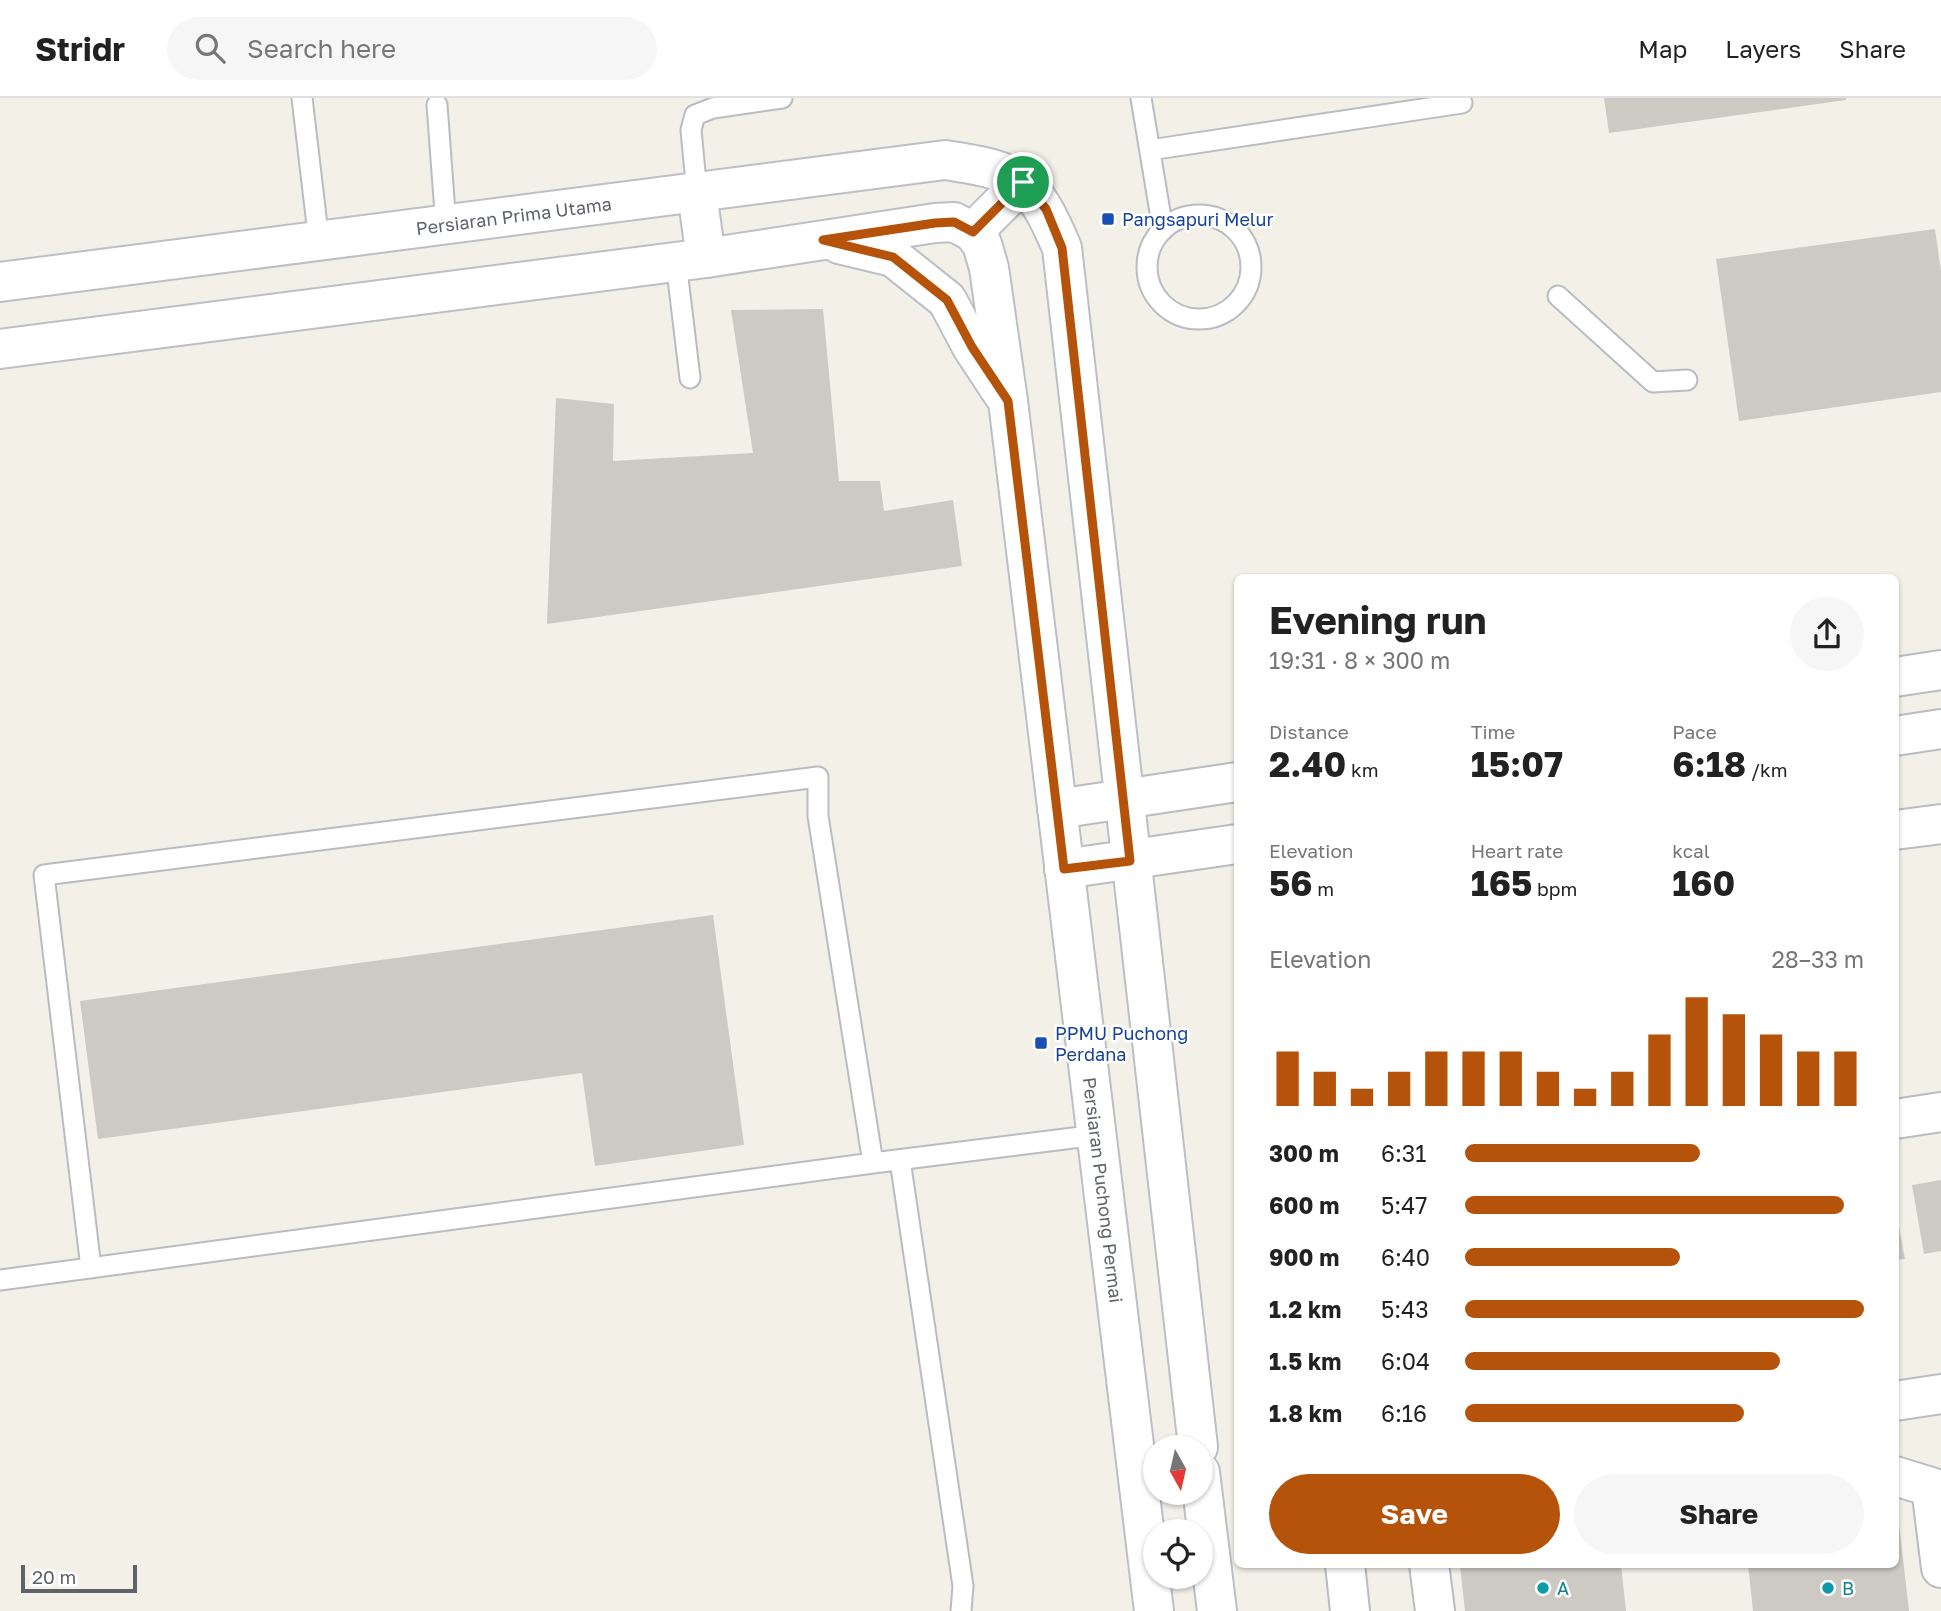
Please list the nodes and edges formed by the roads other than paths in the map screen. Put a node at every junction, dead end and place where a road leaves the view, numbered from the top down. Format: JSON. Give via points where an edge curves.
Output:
{"nodes":[{"id":1,"x":302,"y":98,"type":"edge"},
{"id":2,"x":782,"y":98,"type":"edge"},
{"id":3,"x":1141,"y":98,"type":"edge"},
{"id":4,"x":1462,"y":103,"type":"dead end"},
{"id":5,"x":437,"y":105,"type":"dead end"},
{"id":6,"x":1150,"y":150,"type":"junction"},
{"id":7,"x":1023,"y":182,"type":"junction"},
{"id":8,"x":697,"y":193,"type":"junction"},
{"id":9,"x":446,"y":226,"type":"junction"},
{"id":10,"x":1163,"y":230,"type":"junction"},
{"id":11,"x":973,"y":232,"type":"junction"},
{"id":12,"x":823,"y":240,"type":"junction"},
{"id":13,"x":319,"y":242,"type":"junction"},
{"id":14,"x":691,"y":260,"type":"junction"},
{"id":15,"x":0,"y":282,"type":"edge"},
{"id":16,"x":1558,"y":296,"type":"dead end"},
{"id":17,"x":0,"y":349,"type":"edge"},
{"id":18,"x":690,"y":378,"type":"dead end"},
{"id":19,"x":1688,"y":380,"type":"dead end"},
{"id":20,"x":1008,"y":401,"type":"junction"},
{"id":21,"x":1941,"y":670,"type":"edge"},
{"id":22,"x":1899,"y":676,"type":"edge"},
{"id":23,"x":1941,"y":729,"type":"edge"},
{"id":24,"x":1899,"y":735,"type":"edge"},
{"id":25,"x":1234,"y":782,"type":"edge"},
{"id":26,"x":1123,"y":800,"type":"junction"},
{"id":27,"x":1057,"y":809,"type":"junction"},
{"id":28,"x":1941,"y":824,"type":"edge"},
{"id":29,"x":1899,"y":829,"type":"edge"},
{"id":30,"x":1234,"y":844,"type":"edge"},
{"id":31,"x":1130,"y":861,"type":"junction"},
{"id":32,"x":1064,"y":869,"type":"junction"},
{"id":33,"x":1941,"y":1112,"type":"edge"},
{"id":34,"x":1899,"y":1118,"type":"edge"},
{"id":35,"x":1097,"y":1135,"type":"junction"},
{"id":36,"x":900,"y":1160,"type":"junction"},
{"id":37,"x":873,"y":1163,"type":"junction"},
{"id":38,"x":91,"y":1268,"type":"junction"},
{"id":39,"x":0,"y":1280,"type":"edge"},
{"id":40,"x":1941,"y":1394,"type":"edge"},
{"id":41,"x":1899,"y":1400,"type":"edge"},
{"id":42,"x":1197,"y":1435,"type":"edge"},
{"id":43,"x":1899,"y":1477,"type":"edge"},
{"id":44,"x":1204,"y":1505,"type":"edge"},
{"id":45,"x":1345,"y":1568,"type":"edge"},
{"id":46,"x":1430,"y":1568,"type":"edge"},
{"id":47,"x":1941,"y":1568,"type":"edge"},
{"id":48,"x":961,"y":1611,"type":"edge"},
{"id":49,"x":1154,"y":1611,"type":"edge"},
{"id":50,"x":1217,"y":1611,"type":"edge"},
{"id":51,"x":1350,"y":1611,"type":"edge"},
{"id":52,"x":1435,"y":1611,"type":"edge"}],
"edges":[{"from":1,"to":13,"type":"lane"},
{"from":2,"to":8,"type":"lane","via":[[695,115],[691,130]]},
{"from":3,"to":6,"type":"lane"},
{"from":4,"to":6,"type":"lane"},
{"from":5,"to":9,"type":"lane"},
{"from":6,"to":10,"type":"lane"},
{"from":7,"to":8,"type":"main road","name":"Persiaran Prima Utama","via":[[992,167],[945,160]]},
{"from":7,"to":11,"type":"main road"},
{"from":7,"to":26,"type":"main road","via":[[1046,209],[1062,248]]},
{"from":8,"to":9,"type":"main road","name":"Persiaran Prima Utama"},
{"from":8,"to":14,"type":"main road"},
{"from":9,"to":13,"type":"main road","name":"Persiaran Prima Utama"},
{"from":10,"to":10,"type":"lane","via":[[1178,220],[1213,217],[1242,237],[1252,270],[1238,302],[1225,313],[1192,319],[1163,304],[1153,291],[1148,267]]},
{"from":11,"to":12,"type":"main road","via":[[954,222],[935,223]]},
{"from":11,"to":20,"type":"main road","name":"Persiaran Puchong Permai","via":[[989,268]]},
{"from":12,"to":14,"type":"main road"},
{"from":12,"to":20,"type":"main road","via":[[893,257],[947,300]]},
{"from":13,"to":15,"type":"main road","name":"Persiaran Prima Utama"},
{"from":14,"to":17,"type":"main road"},
{"from":14,"to":18,"type":"lane"},
{"from":16,"to":19,"type":"lane","via":[[1653,382]]},
{"from":20,"to":27,"type":"main road","name":"Persiaran Puchong Permai"},
{"from":21,"to":22,"type":"main road"},
{"from":23,"to":24,"type":"main road"},
{"from":25,"to":26,"type":"main road"},
{"from":26,"to":27,"type":"main road"},
{"from":26,"to":31,"type":"main road"},
{"from":27,"to":32,"type":"main road","name":"Persiaran Puchong Permai"},
{"from":28,"to":29,"type":"main road"},
{"from":30,"to":31,"type":"main road"},
{"from":31,"to":32,"type":"main road"},
{"from":31,"to":42,"type":"main road"},
{"from":32,"to":35,"type":"main road","name":"Persiaran Puchong Permai"},
{"from":33,"to":34,"type":"main road"},
{"from":35,"to":36,"type":"lane"},
{"from":35,"to":49,"type":"main road","name":"Persiaran Puchong Permai"},
{"from":36,"to":37,"type":"lane"},
{"from":36,"to":48,"type":"lane","via":[[963,1586]]},
{"from":37,"to":38,"type":"lane"},
{"from":37,"to":38,"type":"lane","via":[[818,816],[818,777],[44,875]]},
{"from":38,"to":39,"type":"lane"},
{"from":40,"to":41,"type":"main road"},
{"from":43,"to":47,"type":"main road","via":[[1931,1487]]},
{"from":44,"to":50,"type":"main road"},
{"from":45,"to":51,"type":"main road"},
{"from":46,"to":52,"type":"main road"}]}
